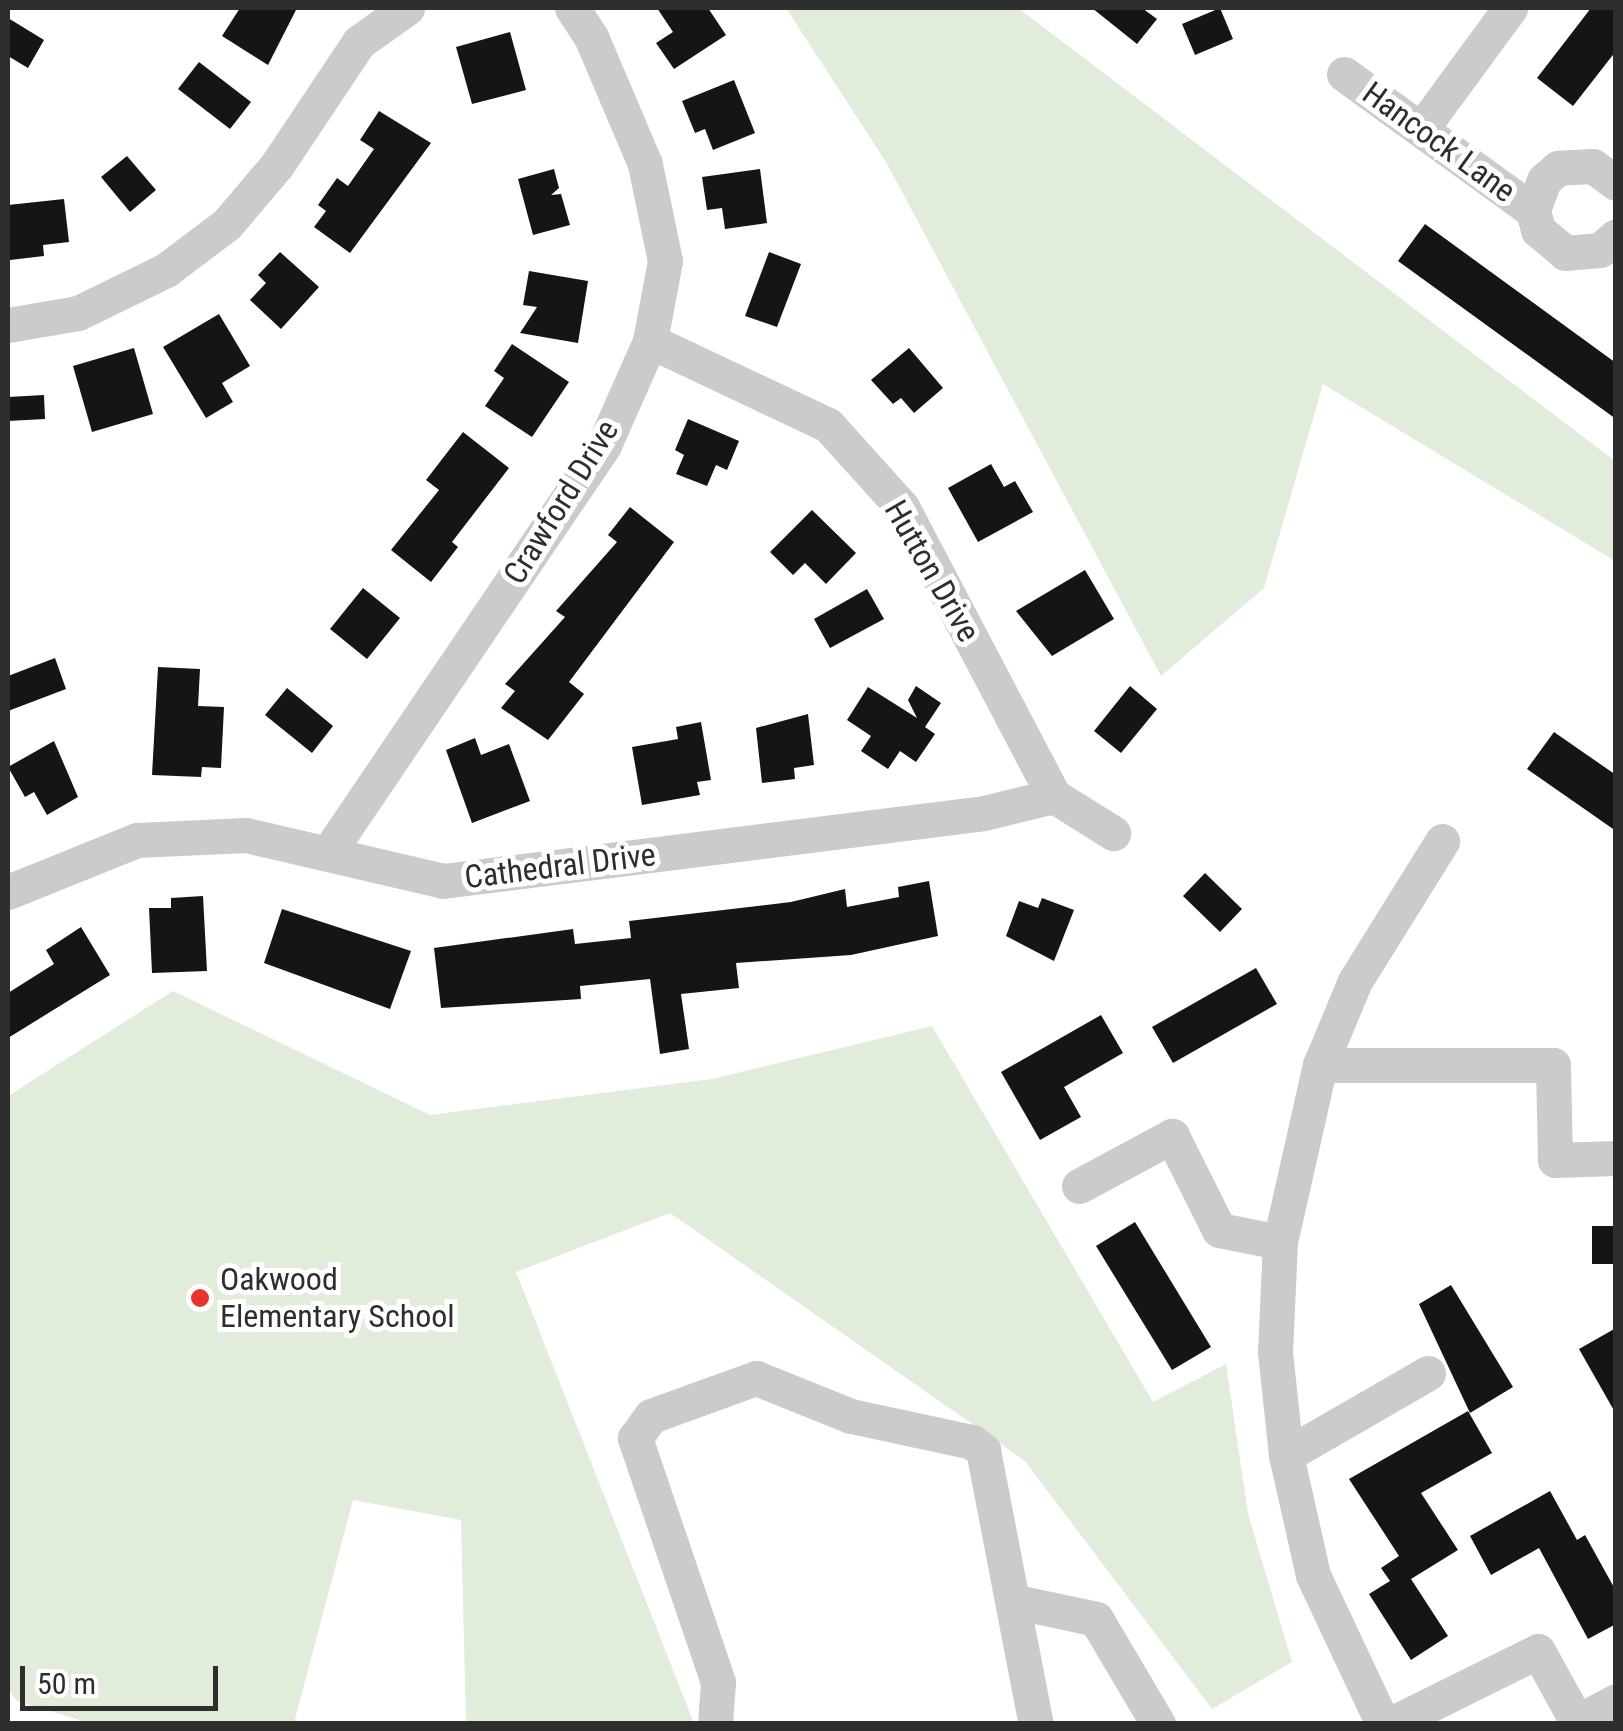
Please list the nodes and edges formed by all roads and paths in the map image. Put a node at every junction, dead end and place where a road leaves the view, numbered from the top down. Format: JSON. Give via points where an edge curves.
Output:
{"nodes":[{"id":1,"x":407,"y":8,"type":"edge"},
{"id":2,"x":572,"y":8,"type":"edge"},
{"id":3,"x":1510,"y":8,"type":"edge"},
{"id":4,"x":1344,"y":74,"type":"dead end"},
{"id":5,"x":1422,"y":128,"type":"junction"},
{"id":6,"x":1613,"y":174,"type":"edge"},
{"id":7,"x":1533,"y":211,"type":"junction"},
{"id":8,"x":1610,"y":250,"type":"edge"},
{"id":9,"x":8,"y":325,"type":"edge"},
{"id":10,"x":650,"y":342,"type":"junction"},
{"id":11,"x":1054,"y":796,"type":"junction"},
{"id":12,"x":1113,"y":832,"type":"dead end"},
{"id":13,"x":1442,"y":841,"type":"dead end"},
{"id":14,"x":330,"y":850,"type":"junction"},
{"id":15,"x":8,"y":892,"type":"edge"},
{"id":16,"x":1320,"y":1065,"type":"junction"},
{"id":17,"x":1616,"y":1158,"type":"edge"},
{"id":18,"x":1079,"y":1186,"type":"dead end"},
{"id":19,"x":1280,"y":1242,"type":"junction"},
{"id":20,"x":1428,"y":1373,"type":"dead end"},
{"id":21,"x":1286,"y":1455,"type":"junction"},
{"id":22,"x":1016,"y":1602,"type":"junction"},
{"id":23,"x":1616,"y":1701,"type":"edge"},
{"id":24,"x":715,"y":1724,"type":"edge"},
{"id":25,"x":1036,"y":1724,"type":"edge"},
{"id":26,"x":1158,"y":1724,"type":"edge"},
{"id":27,"x":1383,"y":1724,"type":"edge"},
{"id":28,"x":1391,"y":1724,"type":"edge"}],
"edges":[{"from":1,"to":9,"type":"street","via":[[359,42],[277,165],[226,224],[166,270],[78,313]]},
{"from":2,"to":10,"type":"street","name":"Crawford Drive","via":[[645,164],[665,262]]},
{"from":3,"to":5,"type":"street"},
{"from":4,"to":5,"type":"street","name":"Hancock Lane"},
{"from":5,"to":7,"type":"street","name":"Hancock Lane"},
{"from":6,"to":7,"type":"street","name":"Hancock Lane","via":[[1593,166],[1558,168],[1544,180]]},
{"from":7,"to":8,"type":"street","name":"Hancock Lane","via":[[1550,244],[1583,255]]},
{"from":10,"to":11,"type":"street","name":"Hutton Drive","via":[[828,425],[902,506]]},
{"from":10,"to":14,"type":"street","name":"Crawford Drive","via":[[604,444]]},
{"from":11,"to":12,"type":"street"},
{"from":11,"to":14,"type":"street","name":"Cathedral Drive","via":[[984,813],[444,880]]},
{"from":13,"to":16,"type":"street","via":[[1355,981]]},
{"from":14,"to":15,"type":"street","name":"Cathedral Drive","via":[[246,835],[137,840]]},
{"from":16,"to":17,"type":"street","via":[[1553,1065],[1555,1160]]},
{"from":16,"to":19,"type":"street"},
{"from":18,"to":19,"type":"street","via":[[1172,1136],[1219,1230]]},
{"from":19,"to":21,"type":"street","via":[[1274,1352]]},
{"from":20,"to":21,"type":"street"},
{"from":21,"to":27,"type":"street","via":[[1313,1575]]},
{"from":22,"to":24,"type":"street","via":[[990,1466],[972,1442],[852,1416],[765,1379],[651,1416],[634,1450],[718,1682]]},
{"from":22,"to":25,"type":"street"},
{"from":22,"to":26,"type":"street","via":[[1096,1619]]},
{"from":23,"to":28,"type":"street","via":[[1577,1722],[1538,1651]]}]}
